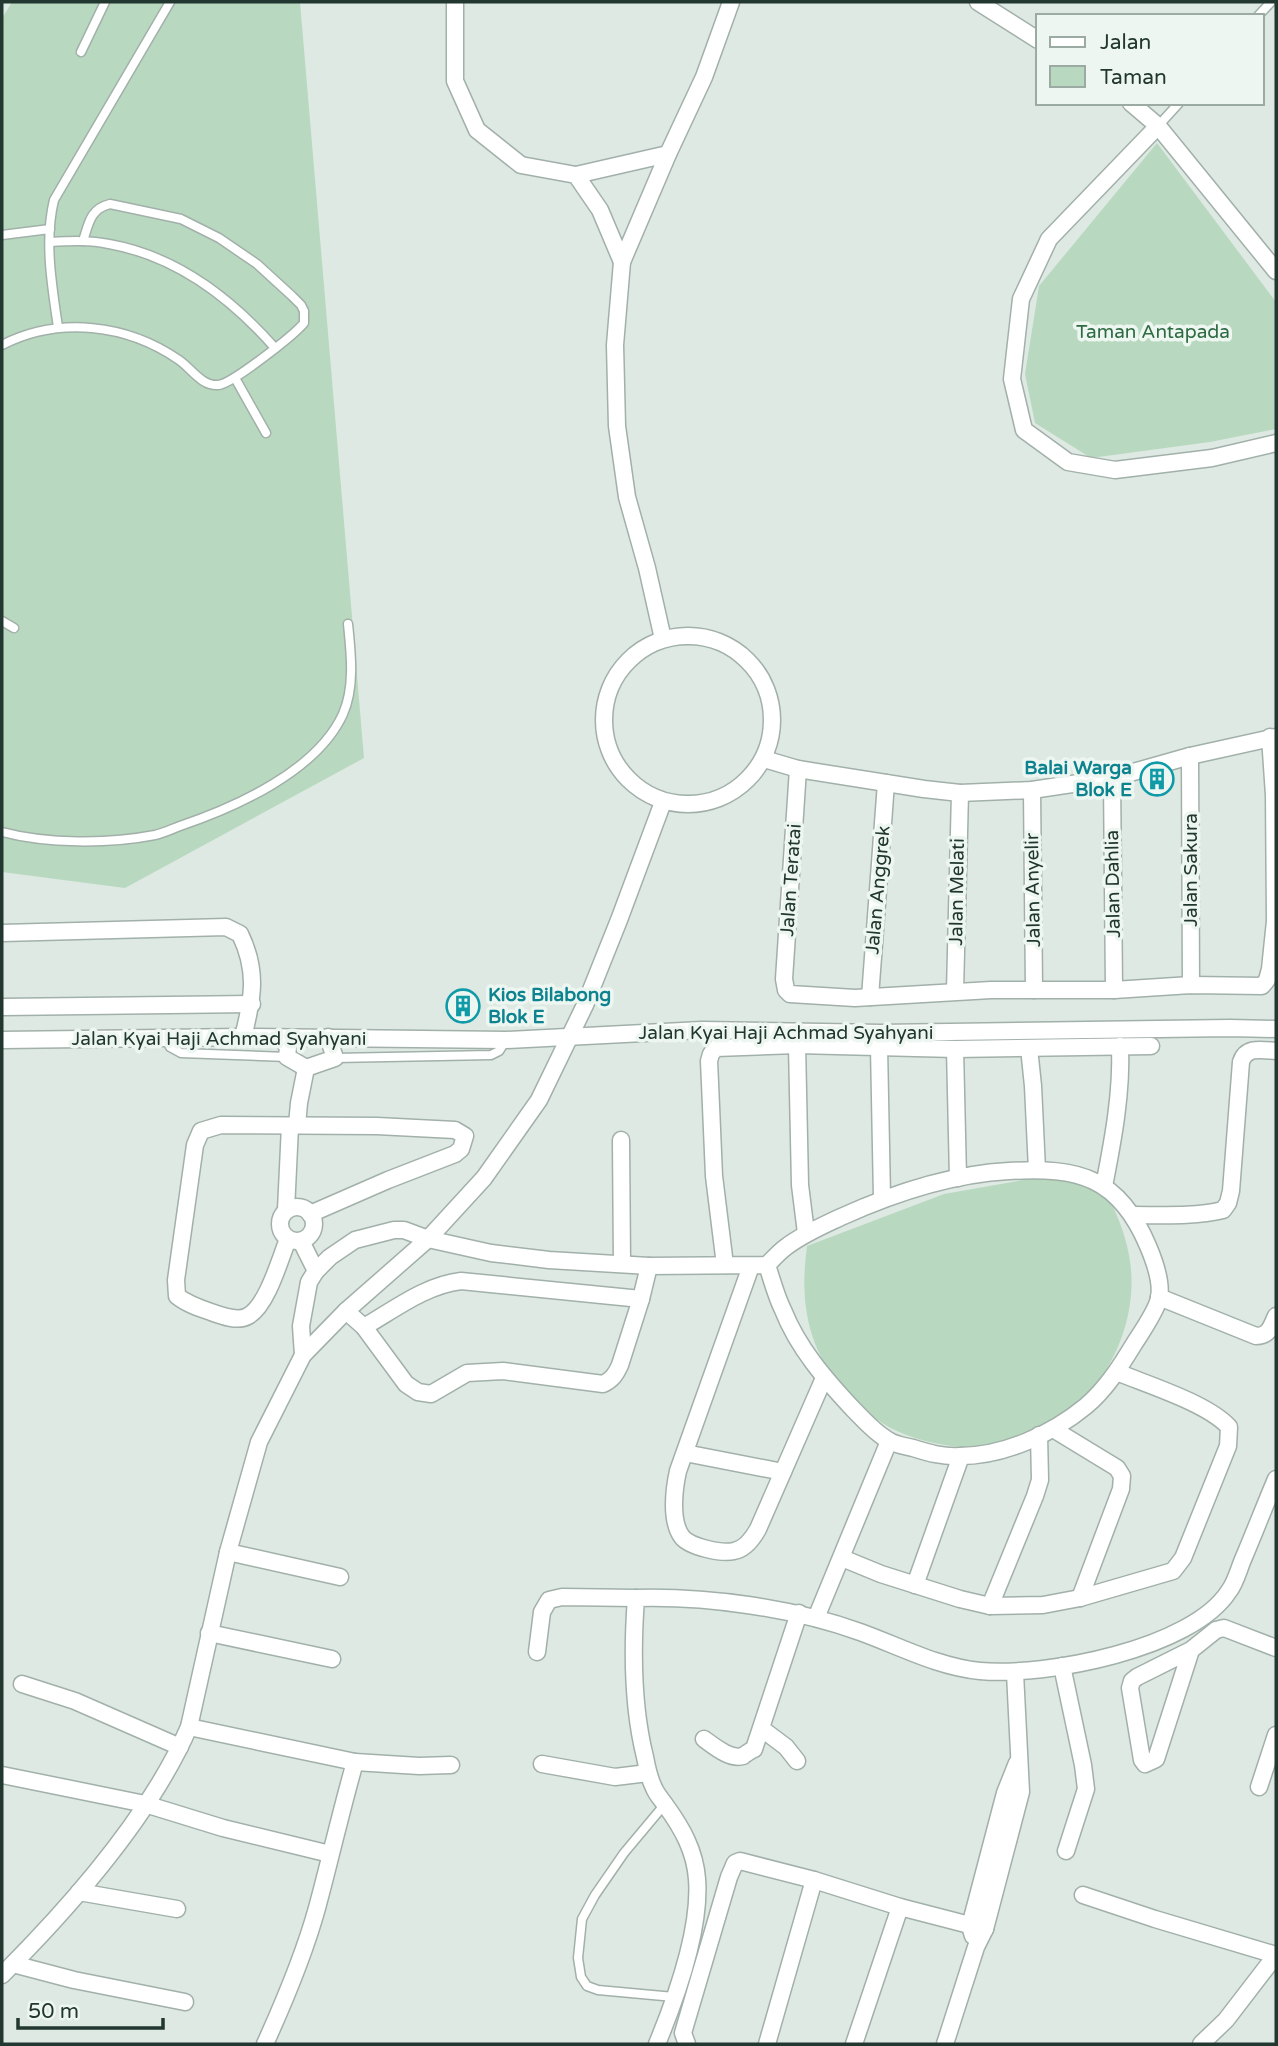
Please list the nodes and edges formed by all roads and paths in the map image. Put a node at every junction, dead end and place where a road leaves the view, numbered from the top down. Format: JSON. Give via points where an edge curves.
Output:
{"nodes":[{"id":1,"x":105,"y":2,"type":"edge"},
{"id":2,"x":170,"y":2,"type":"edge"},
{"id":3,"x":455,"y":2,"type":"edge"},
{"id":4,"x":731,"y":2,"type":"edge"},
{"id":5,"x":978,"y":2,"type":"edge"},
{"id":6,"x":1036,"y":39,"type":"edge"},
{"id":7,"x":81,"y":52,"type":"dead end"},
{"id":8,"x":1133,"y":105,"type":"edge"},
{"id":9,"x":1177,"y":105,"type":"edge"},
{"id":10,"x":1158,"y":126,"type":"junction"},
{"id":11,"x":668,"y":154,"type":"junction"},
{"id":12,"x":576,"y":175,"type":"junction"},
{"id":13,"x":50,"y":229,"type":"junction"},
{"id":14,"x":2,"y":235,"type":"edge"},
{"id":15,"x":83,"y":241,"type":"junction"},
{"id":16,"x":50,"y":242,"type":"junction"},
{"id":17,"x":622,"y":262,"type":"junction"},
{"id":18,"x":1276,"y":271,"type":"edge"},
{"id":19,"x":58,"y":327,"type":"junction"},
{"id":20,"x":2,"y":345,"type":"edge"},
{"id":21,"x":275,"y":348,"type":"junction"},
{"id":22,"x":235,"y":378,"type":"junction"},
{"id":23,"x":266,"y":433,"type":"dead end"},
{"id":24,"x":1276,"y":443,"type":"edge"},
{"id":25,"x":2,"y":621,"type":"edge"},
{"id":26,"x":348,"y":624,"type":"dead end"},
{"id":27,"x":14,"y":628,"type":"dead end"},
{"id":28,"x":663,"y":639,"type":"junction"},
{"id":29,"x":1273,"y":737,"type":"edge"},
{"id":30,"x":1190,"y":756,"type":"junction"},
{"id":31,"x":764,"y":759,"type":"junction"},
{"id":32,"x":798,"y":769,"type":"junction"},
{"id":33,"x":1112,"y":778,"type":"junction"},
{"id":34,"x":886,"y":783,"type":"junction"},
{"id":35,"x":1032,"y":790,"type":"junction"},
{"id":36,"x":960,"y":793,"type":"junction"},
{"id":37,"x":663,"y":802,"type":"junction"},
{"id":38,"x":2,"y":832,"type":"edge"},
{"id":39,"x":2,"y":933,"type":"edge"},
{"id":40,"x":1191,"y":985,"type":"junction"},
{"id":41,"x":1034,"y":990,"type":"junction"},
{"id":42,"x":1114,"y":990,"type":"junction"},
{"id":43,"x":955,"y":992,"type":"junction"},
{"id":44,"x":870,"y":997,"type":"junction"},
{"id":45,"x":252,"y":1004,"type":"junction"},
{"id":46,"x":2,"y":1007,"type":"edge"},
{"id":47,"x":1276,"y":1029,"type":"edge"},
{"id":48,"x":243,"y":1037,"type":"junction"},
{"id":49,"x":328,"y":1037,"type":"junction"},
{"id":50,"x":167,"y":1038,"type":"junction"},
{"id":51,"x":281,"y":1038,"type":"junction"},
{"id":52,"x":568,"y":1038,"type":"junction"},
{"id":53,"x":2,"y":1040,"type":"edge"},
{"id":54,"x":506,"y":1040,"type":"junction"},
{"id":55,"x":797,"y":1045,"type":"junction"},
{"id":56,"x":1119,"y":1046,"type":"junction"},
{"id":57,"x":1151,"y":1046,"type":"dead end"},
{"id":58,"x":879,"y":1047,"type":"junction"},
{"id":59,"x":1029,"y":1048,"type":"junction"},
{"id":60,"x":955,"y":1049,"type":"junction"},
{"id":61,"x":1276,"y":1051,"type":"edge"},
{"id":62,"x":287,"y":1057,"type":"junction"},
{"id":63,"x":335,"y":1058,"type":"junction"},
{"id":64,"x":306,"y":1068,"type":"junction"},
{"id":65,"x":293,"y":1126,"type":"junction"},
{"id":66,"x":621,"y":1140,"type":"dead end"},
{"id":67,"x":1037,"y":1170,"type":"junction"},
{"id":68,"x":958,"y":1178,"type":"junction"},
{"id":69,"x":1104,"y":1186,"type":"junction"},
{"id":70,"x":882,"y":1198,"type":"junction"},
{"id":71,"x":286,"y":1210,"type":"junction"},
{"id":72,"x":310,"y":1214,"type":"junction"},
{"id":73,"x":1133,"y":1215,"type":"junction"},
{"id":74,"x":806,"y":1233,"type":"junction"},
{"id":75,"x":428,"y":1239,"type":"junction"},
{"id":76,"x":294,"y":1240,"type":"junction"},
{"id":77,"x":622,"y":1264,"type":"junction"},
{"id":78,"x":725,"y":1265,"type":"junction"},
{"id":79,"x":649,"y":1266,"type":"junction"},
{"id":80,"x":759,"y":1266,"type":"junction"},
{"id":81,"x":316,"y":1271,"type":"junction"},
{"id":82,"x":1159,"y":1297,"type":"junction"},
{"id":83,"x":642,"y":1299,"type":"junction"},
{"id":84,"x":346,"y":1311,"type":"junction"},
{"id":85,"x":1276,"y":1317,"type":"edge"},
{"id":86,"x":364,"y":1327,"type":"junction"},
{"id":87,"x":303,"y":1355,"type":"junction"},
{"id":88,"x":1117,"y":1373,"type":"junction"},
{"id":89,"x":824,"y":1378,"type":"junction"},
{"id":90,"x":1046,"y":1432,"type":"junction"},
{"id":91,"x":889,"y":1441,"type":"junction"},
{"id":92,"x":685,"y":1453,"type":"junction"},
{"id":93,"x":961,"y":1456,"type":"junction"},
{"id":94,"x":783,"y":1472,"type":"junction"},
{"id":95,"x":1276,"y":1479,"type":"edge"},
{"id":96,"x":228,"y":1552,"type":"junction"},
{"id":97,"x":842,"y":1558,"type":"junction"},
{"id":98,"x":340,"y":1577,"type":"dead end"},
{"id":99,"x":915,"y":1585,"type":"junction"},
{"id":100,"x":636,"y":1598,"type":"junction"},
{"id":101,"x":1080,"y":1598,"type":"junction"},
{"id":102,"x":990,"y":1606,"type":"junction"},
{"id":103,"x":799,"y":1613,"type":"junction"},
{"id":104,"x":816,"y":1618,"type":"junction"},
{"id":105,"x":209,"y":1633,"type":"junction"},
{"id":106,"x":1162,"y":1640,"type":"junction"},
{"id":107,"x":1276,"y":1648,"type":"edge"},
{"id":108,"x":1191,"y":1650,"type":"junction"},
{"id":109,"x":537,"y":1652,"type":"dead end"},
{"id":110,"x":331,"y":1659,"type":"dead end"},
{"id":111,"x":1167,"y":1661,"type":"junction"},
{"id":112,"x":1062,"y":1666,"type":"junction"},
{"id":113,"x":1015,"y":1673,"type":"junction"},
{"id":114,"x":22,"y":1684,"type":"dead end"},
{"id":115,"x":189,"y":1727,"type":"junction"},
{"id":116,"x":762,"y":1729,"type":"junction"},
{"id":117,"x":1276,"y":1735,"type":"edge"},
{"id":118,"x":704,"y":1739,"type":"dead end"},
{"id":119,"x":180,"y":1747,"type":"junction"},
{"id":120,"x":797,"y":1761,"type":"dead end"},
{"id":121,"x":355,"y":1762,"type":"junction"},
{"id":122,"x":542,"y":1764,"type":"dead end"},
{"id":123,"x":452,"y":1765,"type":"dead end"},
{"id":124,"x":648,"y":1773,"type":"junction"},
{"id":125,"x":2,"y":1775,"type":"edge"},
{"id":126,"x":1259,"y":1787,"type":"dead end"},
{"id":127,"x":145,"y":1804,"type":"junction"},
{"id":128,"x":665,"y":1804,"type":"junction"},
{"id":129,"x":1066,"y":1851,"type":"dead end"},
{"id":130,"x":330,"y":1854,"type":"junction"},
{"id":131,"x":814,"y":1880,"type":"junction"},
{"id":132,"x":79,"y":1892,"type":"junction"},
{"id":133,"x":1083,"y":1895,"type":"dead end"},
{"id":134,"x":900,"y":1907,"type":"junction"},
{"id":135,"x":177,"y":1909,"type":"dead end"},
{"id":136,"x":978,"y":1927,"type":"junction"},
{"id":137,"x":1276,"y":1955,"type":"edge"},
{"id":138,"x":8,"y":1969,"type":"edge"},
{"id":139,"x":674,"y":1997,"type":"junction"},
{"id":140,"x":185,"y":2002,"type":"dead end"},
{"id":141,"x":265,"y":2044,"type":"edge"},
{"id":142,"x":657,"y":2044,"type":"edge"},
{"id":143,"x":688,"y":2044,"type":"edge"},
{"id":144,"x":767,"y":2044,"type":"edge"},
{"id":145,"x":854,"y":2044,"type":"edge"},
{"id":146,"x":944,"y":2044,"type":"edge"},
{"id":147,"x":1201,"y":2044,"type":"edge"}],
"edges":[{"from":1,"to":7,"type":"lane"},
{"from":2,"to":13,"type":"lane","via":[[61,184]]},
{"from":3,"to":12,"type":"street","via":[[455,81],[477,130],[522,165]]},
{"from":4,"to":11,"type":"street","via":[[705,77]]},
{"from":5,"to":6,"type":"street"},
{"from":8,"to":10,"type":"street"},
{"from":9,"to":10,"type":"lane"},
{"from":10,"to":18,"type":"street"},
{"from":10,"to":24,"type":"street","via":[[1049,239],[1021,299],[1012,379],[1024,430],[1068,462],[1115,470],[1212,458]]},
{"from":11,"to":12,"type":"street"},
{"from":11,"to":17,"type":"street"},
{"from":12,"to":17,"type":"street","via":[[600,210]]},
{"from":13,"to":14,"type":"lane"},
{"from":13,"to":16,"type":"lane"},
{"from":15,"to":16,"type":"lane"},
{"from":15,"to":21,"type":"lane","via":[[144,253],[177,268],[229,301]]},
{"from":15,"to":21,"type":"lane","via":[[95,210],[110,204],[181,219],[219,238],[257,264],[301,305],[303,326]]},
{"from":16,"to":19,"type":"lane"},
{"from":17,"to":28,"type":"street","via":[[615,345],[617,426],[627,497]]},
{"from":19,"to":20,"type":"lane"},
{"from":19,"to":22,"type":"lane","via":[[116,331],[156,345],[209,384]]},
{"from":21,"to":22,"type":"lane"},
{"from":22,"to":23,"type":"lane"},
{"from":25,"to":27,"type":"lane"},
{"from":26,"to":38,"type":"lane","via":[[351,654],[344,712],[314,753],[282,777],[212,815],[157,834],[52,840]]},
{"from":28,"to":31,"type":"street","via":[[696,635],[728,645],[753,666],[771,705],[773,727]]},
{"from":28,"to":37,"type":"street","via":[[636,653],[616,676],[605,705],[605,736],[616,764],[636,787]]},
{"from":29,"to":30,"type":"street"},
{"from":29,"to":40,"type":"street","via":[[1275,921],[1267,980],[1262,986]]},
{"from":30,"to":33,"type":"street"},
{"from":30,"to":40,"type":"street","name":"Jalan Sakura"},
{"from":31,"to":32,"type":"street"},
{"from":31,"to":37,"type":"street","via":[[746,783],[721,799],[692,805]]},
{"from":32,"to":34,"type":"street"},
{"from":32,"to":44,"type":"street","name":"Jalan Teratai","via":[[786,990],[797,995]]},
{"from":33,"to":35,"type":"street"},
{"from":33,"to":42,"type":"street","name":"Jalan Dahlia"},
{"from":34,"to":36,"type":"street"},
{"from":34,"to":44,"type":"street","name":"Jalan Anggrek"},
{"from":35,"to":36,"type":"street"},
{"from":35,"to":41,"type":"street","name":"Jalan Anyelir"},
{"from":36,"to":43,"type":"street","name":"Jalan Melati"},
{"from":37,"to":52,"type":"street"},
{"from":39,"to":45,"type":"street","via":[[226,927],[240,934],[247,947]]},
{"from":40,"to":42,"type":"street"},
{"from":41,"to":42,"type":"street"},
{"from":41,"to":43,"type":"street"},
{"from":43,"to":44,"type":"street"},
{"from":45,"to":46,"type":"street"},
{"from":45,"to":48,"type":"street"},
{"from":47,"to":52,"type":"street","name":"Jalan Kyai Haji Achmad Syahyani","via":[[702,1030]]},
{"from":48,"to":50,"type":"street","name":"Jalan Kyai Haji Achmad Syahyani"},
{"from":48,"to":51,"type":"street","name":"Jalan Kyai Haji Achmad Syahyani"},
{"from":49,"to":51,"type":"street","name":"Jalan Kyai Haji Achmad Syahyani"},
{"from":49,"to":54,"type":"street","name":"Jalan Kyai Haji Achmad Syahyani"},
{"from":49,"to":63,"type":"street"},
{"from":50,"to":53,"type":"street","name":"Jalan Kyai Haji Achmad Syahyani"},
{"from":50,"to":62,"type":"lane","via":[[170,1047],[181,1054]]},
{"from":51,"to":62,"type":"street","via":[[288,1047]]},
{"from":52,"to":54,"type":"street","name":"Jalan Kyai Haji Achmad Syahyani"},
{"from":52,"to":75,"type":"street","via":[[539,1100],[484,1178]]},
{"from":54,"to":63,"type":"lane","via":[[491,1055]]},
{"from":55,"to":58,"type":"street"},
{"from":55,"to":74,"type":"street","via":[[800,1185]]},
{"from":55,"to":78,"type":"street","via":[[721,1047],[711,1054],[714,1176]]},
{"from":56,"to":57,"type":"street"},
{"from":56,"to":59,"type":"street"},
{"from":56,"to":69,"type":"street","via":[[1119,1091]]},
{"from":58,"to":60,"type":"street"},
{"from":58,"to":70,"type":"street"},
{"from":59,"to":60,"type":"street"},
{"from":59,"to":67,"type":"street"},
{"from":60,"to":68,"type":"street"},
{"from":61,"to":73,"type":"street","via":[[1255,1050],[1243,1055],[1231,1191],[1223,1210]]},
{"from":62,"to":64,"type":"street"},
{"from":63,"to":64,"type":"street"},
{"from":64,"to":65,"type":"street"},
{"from":65,"to":71,"type":"street"},
{"from":65,"to":72,"type":"street","via":[[455,1130],[464,1136],[456,1153]]},
{"from":65,"to":76,"type":"street","via":[[221,1125],[201,1131],[195,1145],[177,1296],[223,1316],[248,1317]]},
{"from":66,"to":77,"type":"street"},
{"from":67,"to":68,"type":"street"},
{"from":67,"to":69,"type":"street","via":[[1081,1175]]},
{"from":68,"to":70,"type":"street"},
{"from":69,"to":73,"type":"street"},
{"from":70,"to":74,"type":"street"},
{"from":71,"to":72,"type":"street","via":[[299,1207]]},
{"from":71,"to":76,"type":"street","via":[[280,1228]]},
{"from":72,"to":76,"type":"street","via":[[314,1227],[308,1238]]},
{"from":73,"to":82,"type":"street","via":[[1152,1253]]},
{"from":74,"to":80,"type":"street"},
{"from":75,"to":77,"type":"street","via":[[491,1253]]},
{"from":75,"to":81,"type":"street","via":[[394,1230],[355,1240]]},
{"from":75,"to":84,"type":"street"},
{"from":76,"to":81,"type":"street"},
{"from":77,"to":79,"type":"street"},
{"from":78,"to":79,"type":"street"},
{"from":78,"to":80,"type":"street"},
{"from":79,"to":83,"type":"street"},
{"from":80,"to":89,"type":"street"},
{"from":80,"to":92,"type":"street"},
{"from":81,"to":87,"type":"street","via":[[309,1282],[302,1326]]},
{"from":82,"to":85,"type":"street","via":[[1256,1336],[1268,1333]]},
{"from":82,"to":88,"type":"street"},
{"from":83,"to":86,"type":"street","via":[[461,1281],[429,1289]]},
{"from":83,"to":86,"type":"street","via":[[620,1365],[603,1384],[503,1371],[467,1373],[431,1394],[418,1392],[406,1384]]},
{"from":84,"to":86,"type":"street"},
{"from":84,"to":87,"type":"street"},
{"from":87,"to":96,"type":"street","via":[[259,1442]]},
{"from":88,"to":90,"type":"street","via":[[1085,1407]]},
{"from":88,"to":101,"type":"street","via":[[1220,1417],[1229,1427],[1228,1446],[1177,1568]]},
{"from":89,"to":91,"type":"street"},
{"from":89,"to":94,"type":"street"},
{"from":90,"to":93,"type":"street","via":[[991,1452]]},
{"from":90,"to":101,"type":"street","via":[[1117,1468],[1122,1476]]},
{"from":90,"to":102,"type":"street","via":[[1040,1480]]},
{"from":91,"to":93,"type":"street","via":[[936,1455]]},
{"from":91,"to":97,"type":"street"},
{"from":92,"to":94,"type":"street"},
{"from":92,"to":94,"type":"street","via":[[674,1489],[676,1523],[682,1538],[714,1551],[734,1551],[752,1539]]},
{"from":93,"to":99,"type":"street"},
{"from":95,"to":106,"type":"street","via":[[1229,1591],[1206,1615]]},
{"from":96,"to":98,"type":"street"},
{"from":96,"to":105,"type":"street"},
{"from":97,"to":99,"type":"street"},
{"from":97,"to":104,"type":"street"},
{"from":99,"to":102,"type":"street"},
{"from":100,"to":103,"type":"street"},
{"from":100,"to":109,"type":"street","via":[[562,1597],[549,1601],[541,1612]]},
{"from":100,"to":124,"type":"street","via":[[636,1700]]},
{"from":101,"to":102,"type":"street","via":[[1043,1605]]},
{"from":103,"to":104,"type":"street"},
{"from":103,"to":116,"type":"street"},
{"from":104,"to":113,"type":"street","via":[[944,1663]]},
{"from":105,"to":110,"type":"street"},
{"from":105,"to":115,"type":"street"},
{"from":106,"to":111,"type":"street"},
{"from":106,"to":112,"type":"street","via":[[1111,1657]]},
{"from":107,"to":108,"type":"street","via":[[1224,1628]]},
{"from":108,"to":111,"type":"street"},
{"from":108,"to":111,"type":"street","via":[[1156,1759],[1145,1764],[1130,1688],[1137,1676]]},
{"from":112,"to":113,"type":"street"},
{"from":112,"to":129,"type":"street","via":[[1086,1789]]},
{"from":113,"to":136,"type":"street","via":[[1021,1754],[1005,1793]]},
{"from":114,"to":119,"type":"street","via":[[75,1701]]},
{"from":115,"to":119,"type":"street"},
{"from":115,"to":121,"type":"street"},
{"from":116,"to":118,"type":"street","via":[[754,1749],[743,1756],[733,1756]]},
{"from":116,"to":120,"type":"street"},
{"from":117,"to":126,"type":"street"},
{"from":119,"to":127,"type":"street"},
{"from":121,"to":123,"type":"street"},
{"from":121,"to":130,"type":"street"},
{"from":122,"to":124,"type":"street","via":[[615,1777]]},
{"from":124,"to":128,"type":"street"},
{"from":125,"to":127,"type":"street"},
{"from":127,"to":130,"type":"street"},
{"from":127,"to":132,"type":"street"},
{"from":128,"to":139,"type":"street","via":[[694,1856],[697,1881],[690,1940]]},
{"from":128,"to":139,"type":"lane","via":[[624,1853],[586,1910],[578,1958],[580,1977],[587,1986]]},
{"from":130,"to":141,"type":"street","via":[[299,1963]]},
{"from":131,"to":134,"type":"street"},
{"from":131,"to":143,"type":"street","via":[[748,1862],[734,1863],[683,2033]]},
{"from":131,"to":144,"type":"street"},
{"from":132,"to":135,"type":"street"},
{"from":132,"to":138,"type":"street"},
{"from":133,"to":137,"type":"street"},
{"from":134,"to":136,"type":"street"},
{"from":134,"to":145,"type":"street"},
{"from":136,"to":146,"type":"street","via":[[976,1947]]},
{"from":137,"to":147,"type":"street","via":[[1226,2020]]},
{"from":138,"to":140,"type":"street"},
{"from":139,"to":142,"type":"street"}]}
